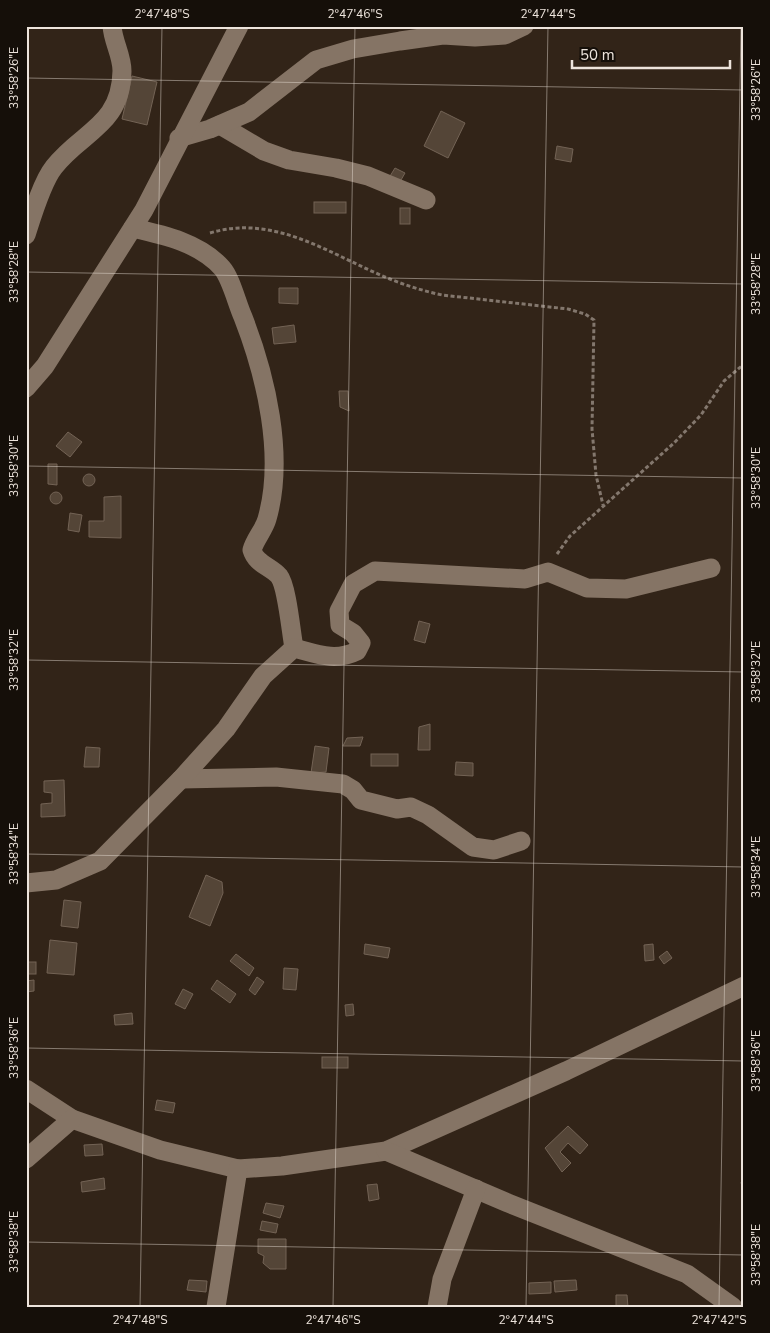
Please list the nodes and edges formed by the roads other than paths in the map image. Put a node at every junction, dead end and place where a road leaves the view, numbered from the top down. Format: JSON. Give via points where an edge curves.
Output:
{"nodes":[{"id":1,"x":112,"y":26,"type":"edge"},
{"id":2,"x":239,"y":26,"type":"edge"},
{"id":3,"x":524,"y":26,"type":"edge"},
{"id":4,"x":220,"y":125,"type":"junction"},
{"id":5,"x":179,"y":138,"type":"junction"},
{"id":6,"x":426,"y":200,"type":"dead end"},
{"id":7,"x":133,"y":228,"type":"junction"},
{"id":8,"x":26,"y":235,"type":"edge"},
{"id":9,"x":26,"y":388,"type":"edge"},
{"id":10,"x":711,"y":568,"type":"dead end"},
{"id":11,"x":294,"y":648,"type":"junction"},
{"id":12,"x":181,"y":779,"type":"junction"},
{"id":13,"x":521,"y":841,"type":"dead end"},
{"id":14,"x":26,"y":883,"type":"edge"},
{"id":15,"x":744,"y":986,"type":"edge"},
{"id":16,"x":26,"y":1089,"type":"edge"},
{"id":17,"x":72,"y":1119,"type":"junction"},
{"id":18,"x":386,"y":1151,"type":"junction"},
{"id":19,"x":26,"y":1159,"type":"edge"},
{"id":20,"x":238,"y":1169,"type":"junction"},
{"id":21,"x":476,"y":1189,"type":"junction"},
{"id":22,"x":216,"y":1307,"type":"edge"},
{"id":23,"x":437,"y":1307,"type":"edge"},
{"id":24,"x":733,"y":1307,"type":"edge"}],
"edges":[{"from":1,"to":8,"type":"street","via":[[122,72],[114,107],[99,127],[53,168]]},
{"from":2,"to":5,"type":"street"},
{"from":3,"to":4,"type":"street","via":[[505,35],[444,35],[352,49],[316,60],[249,112]]},
{"from":4,"to":5,"type":"street"},
{"from":4,"to":6,"type":"street","via":[[272,154],[368,176]]},
{"from":5,"to":7,"type":"street"},
{"from":7,"to":9,"type":"street","via":[[45,366]]},
{"from":7,"to":11,"type":"street","via":[[180,241],[203,252],[223,269],[257,354],[274,439],[272,491],[266,520],[252,550],[254,557],[279,577],[286,595]]},
{"from":10,"to":11,"type":"street","via":[[626,589],[587,588],[548,572],[525,579],[375,572],[353,584],[339,611],[340,625],[361,643],[357,651],[345,657],[332,658]]},
{"from":11,"to":12,"type":"street","via":[[263,676],[226,729]]},
{"from":12,"to":13,"type":"street","via":[[276,777],[343,784],[354,790],[361,800],[397,809],[411,807],[428,814],[473,847],[494,850]]},
{"from":12,"to":14,"type":"street","via":[[100,861],[56,880]]},
{"from":15,"to":18,"type":"street","via":[[566,1071]]},
{"from":16,"to":17,"type":"street"},
{"from":17,"to":19,"type":"street"},
{"from":17,"to":20,"type":"street","via":[[160,1150]]},
{"from":18,"to":20,"type":"street"},
{"from":18,"to":21,"type":"street"},
{"from":20,"to":22,"type":"street"},
{"from":21,"to":23,"type":"street","via":[[442,1279]]},
{"from":21,"to":24,"type":"street","via":[[687,1274]]}]}
